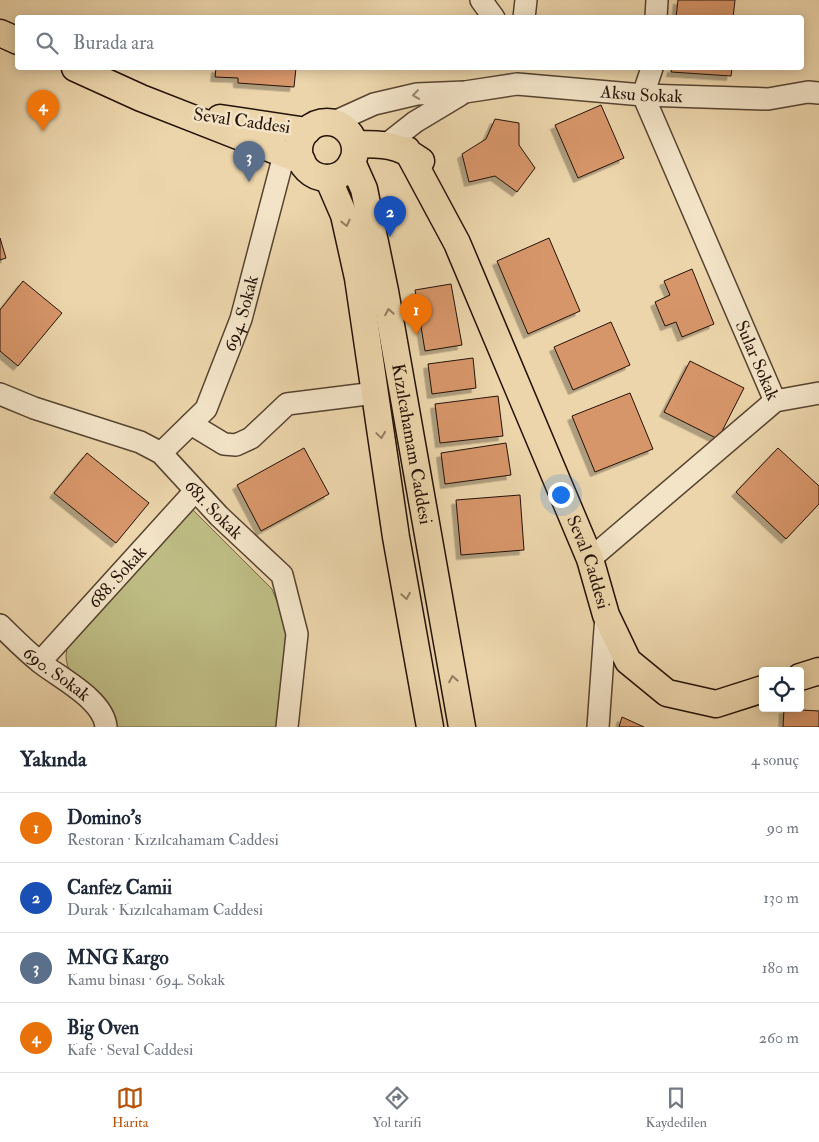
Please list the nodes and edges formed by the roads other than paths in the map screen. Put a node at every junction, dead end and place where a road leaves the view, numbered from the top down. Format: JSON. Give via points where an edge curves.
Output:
{"nodes":[{"id":1,"x":481,"y":0,"type":"edge"},
{"id":2,"x":526,"y":0,"type":"edge"},
{"id":3,"x":657,"y":0,"type":"edge"},
{"id":4,"x":492,"y":15,"type":"edge"},
{"id":5,"x":524,"y":15,"type":"edge"},
{"id":6,"x":656,"y":15,"type":"edge"},
{"id":7,"x":0,"y":33,"type":"edge"},
{"id":8,"x":15,"y":40,"type":"edge"},
{"id":9,"x":80,"y":70,"type":"edge"},
{"id":10,"x":651,"y":70,"type":"edge"},
{"id":11,"x":518,"y":76,"type":"edge"},
{"id":12,"x":465,"y":92,"type":"junction"},
{"id":13,"x":819,"y":93,"type":"edge"},
{"id":14,"x":643,"y":95,"type":"junction"},
{"id":15,"x":177,"y":112,"type":"junction"},
{"id":16,"x":332,"y":123,"type":"junction"},
{"id":17,"x":307,"y":131,"type":"junction"},
{"id":18,"x":397,"y":147,"type":"junction"},
{"id":19,"x":353,"y":153,"type":"junction"},
{"id":20,"x":293,"y":158,"type":"junction"},
{"id":21,"x":328,"y":178,"type":"junction"},
{"id":22,"x":375,"y":393,"type":"junction"},
{"id":23,"x":819,"y":393,"type":"edge"},
{"id":24,"x":0,"y":394,"type":"edge"},
{"id":25,"x":775,"y":401,"type":"junction"},
{"id":26,"x":191,"y":424,"type":"junction"},
{"id":27,"x":161,"y":454,"type":"junction"},
{"id":28,"x":195,"y":491,"type":"junction"},
{"id":29,"x":590,"y":559,"type":"junction"},
{"id":30,"x":606,"y":615,"type":"junction"},
{"id":31,"x":0,"y":625,"type":"edge"},
{"id":32,"x":40,"y":662,"type":"junction"},
{"id":33,"x":819,"y":671,"type":"edge"},
{"id":34,"x":804,"y":676,"type":"edge"},
{"id":35,"x":759,"y":690,"type":"edge"},
{"id":36,"x":292,"y":723,"type":"edge"},
{"id":37,"x":106,"y":727,"type":"edge"},
{"id":38,"x":430,"y":727,"type":"edge"},
{"id":39,"x":462,"y":727,"type":"edge"},
{"id":40,"x":598,"y":727,"type":"edge"}],
"edges":[{"from":1,"to":4,"type":"street"},
{"from":2,"to":5,"type":"street"},
{"from":3,"to":6,"type":"street"},
{"from":7,"to":8,"type":"main road"},
{"from":9,"to":15,"type":"main road","name":"Seval Caddesi"},
{"from":10,"to":14,"type":"street"},
{"from":11,"to":12,"type":"street","name":"Aksu Sokak"},
{"from":11,"to":14,"type":"street","name":"Aksu Sokak"},
{"from":12,"to":16,"type":"street","name":"Aksu Sokak","one_way":true,"via":[[418,94],[374,104]]},
{"from":12,"to":18,"type":"street","name":"Aksu Sokak","via":[[392,138]]},
{"from":13,"to":14,"type":"street","name":"Aksu Sokak","via":[[768,99]]},
{"from":14,"to":25,"type":"street","name":"Sular Sokak"},
{"from":15,"to":17,"type":"main road","name":"Seval Caddesi"},
{"from":15,"to":20,"type":"main road","name":"Seval Caddesi"},
{"from":16,"to":17,"type":"main road","name":"Seval Caddesi","via":[[323,123]]},
{"from":16,"to":19,"type":"main road","via":[[348,132]]},
{"from":17,"to":20,"type":"main road","name":"Seval Caddesi"},
{"from":18,"to":19,"type":"main road"},
{"from":18,"to":29,"type":"main road","name":"Seval Caddesi","via":[[429,167],[442,190],[457,243]]},
{"from":19,"to":21,"type":"main road","via":[[342,174]]},
{"from":39,"to":19,"type":"main road","name":"Kızılcahamam Caddesi","one_way":true,"via":[[385,291],[364,189]]},
{"from":20,"to":21,"type":"main road","name":"Seval Caddesi","via":[[312,174]]},
{"from":20,"to":26,"type":"street","name":"694. Sokak","via":[[241,319],[206,409]]},
{"from":21,"to":22,"type":"main road","name":"Kızılcahamam Caddesi","one_way":true,"via":[[344,215],[352,247]]},
{"from":22,"to":26,"type":"street","via":[[287,404],[251,438],[236,444],[224,444]]},
{"from":22,"to":38,"type":"main road","name":"Kızılcahamam Caddesi","one_way":true,"via":[[396,537]]},
{"from":23,"to":25,"type":"street"},
{"from":24,"to":27,"type":"street","name":"681. Sokak","via":[[140,442]]},
{"from":25,"to":29,"type":"street","name":"Sular Sokak"},
{"from":26,"to":27,"type":"street","name":"694. Sokak"},
{"from":27,"to":28,"type":"street","name":"681. Sokak"},
{"from":28,"to":32,"type":"street","name":"688. Sokak"},
{"from":28,"to":36,"type":"street","name":"681. Sokak","via":[[282,575],[297,634]]},
{"from":29,"to":30,"type":"main road","name":"Seval Caddesi"},
{"from":30,"to":35,"type":"main road","name":"Seval Caddesi","via":[[628,661],[667,693],[716,704]]},
{"from":30,"to":40,"type":"street"},
{"from":31,"to":32,"type":"street","name":"690. Sokak"},
{"from":32,"to":37,"type":"street","name":"690. Sokak","via":[[83,693],[105,719]]},
{"from":33,"to":34,"type":"main road"}]}
